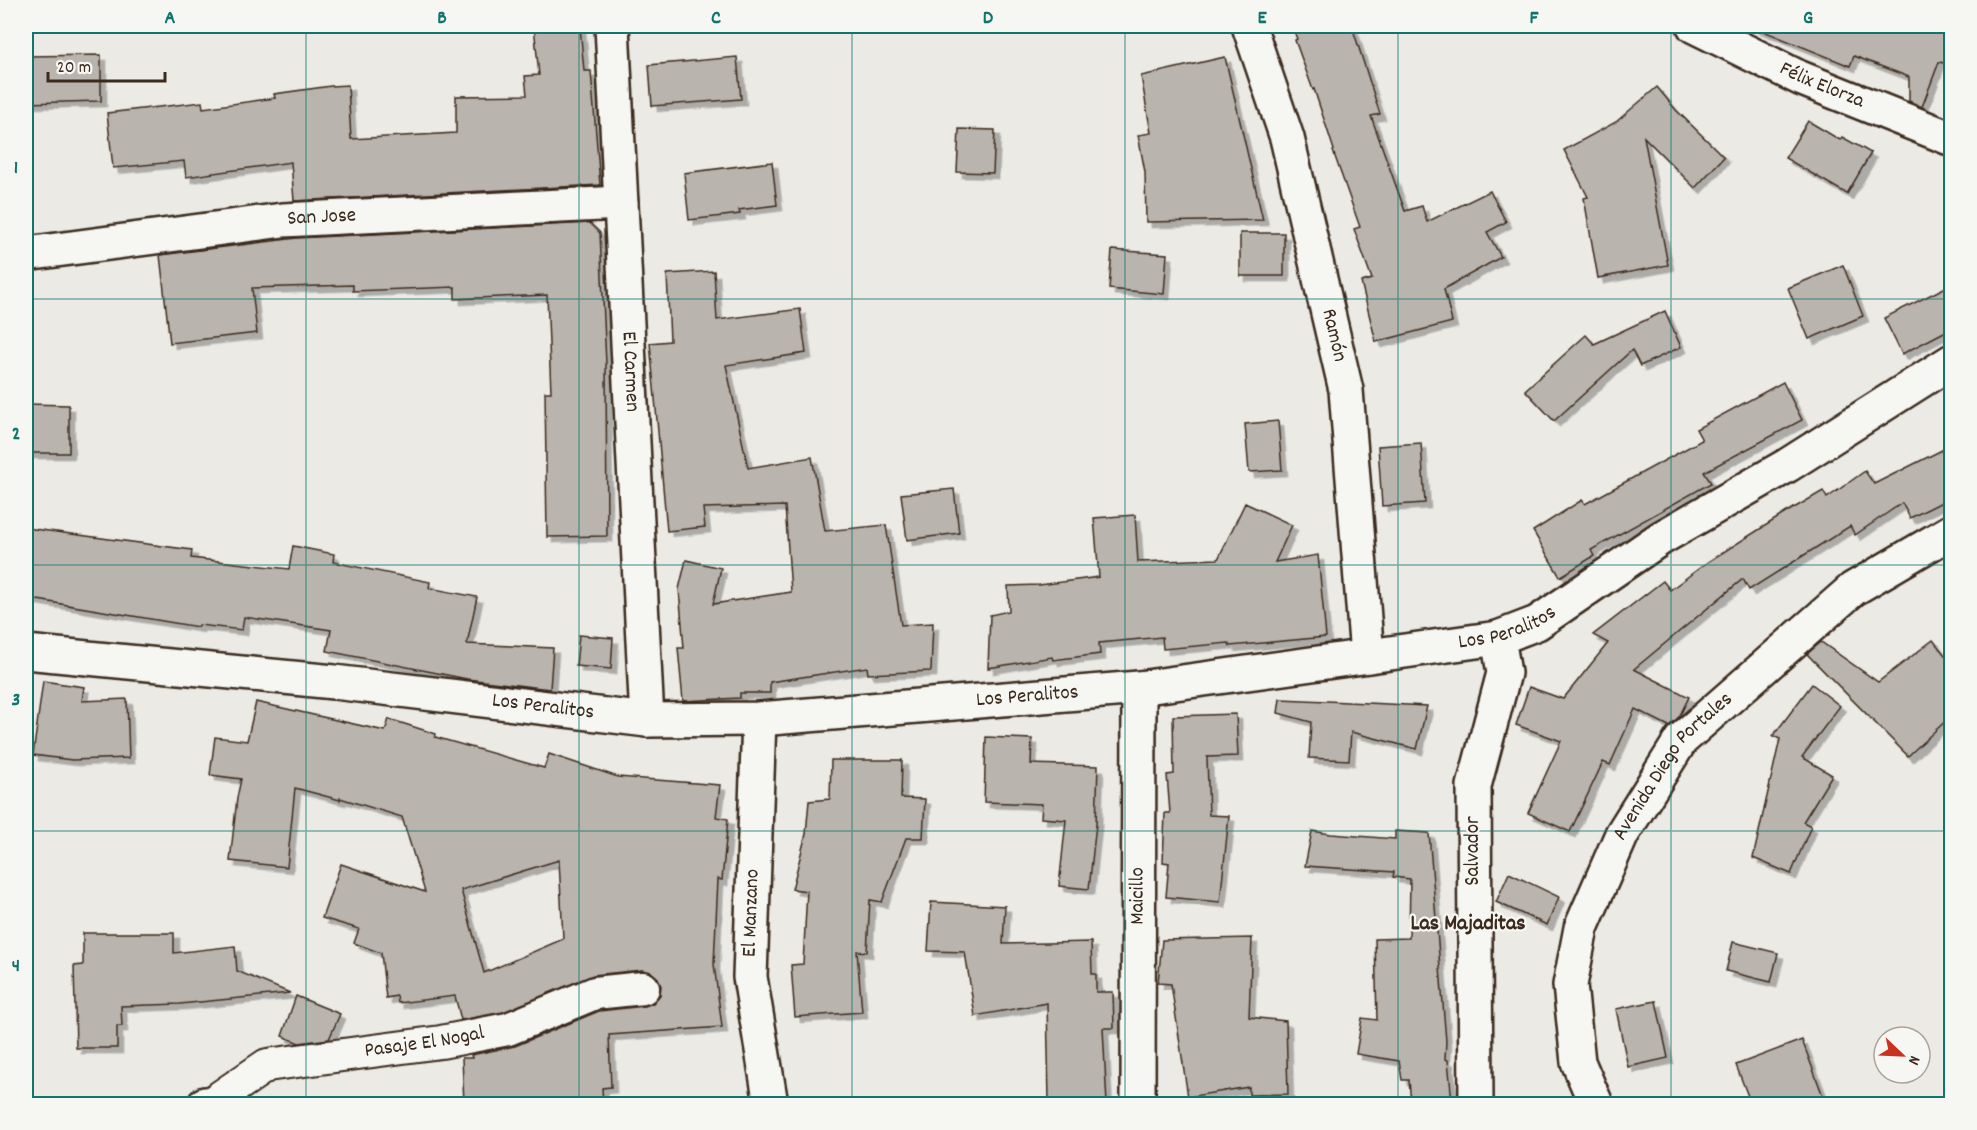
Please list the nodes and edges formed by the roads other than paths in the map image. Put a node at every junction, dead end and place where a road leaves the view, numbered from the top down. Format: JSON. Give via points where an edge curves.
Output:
{"nodes":[{"id":1,"x":612,"y":26,"type":"edge"},
{"id":2,"x":1249,"y":26,"type":"edge"},
{"id":3,"x":1694,"y":26,"type":"edge"},
{"id":4,"x":1952,"y":139,"type":"edge"},
{"id":5,"x":621,"y":202,"type":"junction"},
{"id":6,"x":26,"y":254,"type":"edge"},
{"id":7,"x":1952,"y":361,"type":"edge"},
{"id":8,"x":1952,"y":531,"type":"edge"},
{"id":9,"x":1497,"y":638,"type":"junction"},
{"id":10,"x":26,"y":652,"type":"edge"},
{"id":11,"x":1367,"y":656,"type":"junction"},
{"id":12,"x":1139,"y":688,"type":"junction"},
{"id":13,"x":759,"y":719,"type":"junction"},
{"id":14,"x":647,"y":720,"type":"junction"},
{"id":15,"x":643,"y":988,"type":"dead end"},
{"id":16,"x":210,"y":1104,"type":"edge"},
{"id":17,"x":771,"y":1104,"type":"edge"},
{"id":18,"x":1138,"y":1104,"type":"edge"},
{"id":19,"x":1476,"y":1104,"type":"edge"},
{"id":20,"x":1596,"y":1104,"type":"edge"}],
"edges":[{"from":1,"to":5,"type":"street","name":"El Carmen"},
{"from":2,"to":11,"type":"street","name":"Ramón","via":[[1287,138],[1346,390]]},
{"from":3,"to":4,"type":"street","name":"Félix Elorza","via":[[1800,78]]},
{"from":5,"to":6,"type":"street","name":"San Jose","via":[[283,220]]},
{"from":5,"to":14,"type":"street","name":"El Carmen"},
{"from":7,"to":9,"type":"street","name":"Los Peralitos","via":[[1788,465],[1661,538],[1537,623]]},
{"from":8,"to":20,"type":"street","name":"Avenida Diego Portales","via":[[1853,589],[1682,740],[1622,834],[1581,928],[1570,986],[1578,1062]]},
{"from":9,"to":11,"type":"street","name":"Los Peralitos"},
{"from":9,"to":19,"type":"street","name":"Salvador","via":[[1504,673],[1474,786]]},
{"from":10,"to":14,"type":"street","name":"Los Peralitos","via":[[334,682]]},
{"from":11,"to":12,"type":"street","name":"Los Peralitos"},
{"from":12,"to":13,"type":"street","name":"Los Peralitos"},
{"from":12,"to":18,"type":"street","name":"Maicillo"},
{"from":13,"to":14,"type":"street","name":"Los Peralitos"},
{"from":13,"to":17,"type":"street","name":"El Manzano","via":[[750,977]]},
{"from":15,"to":16,"type":"street","name":"Pasaje El Nogal","via":[[595,993],[508,1029],[267,1065]]}]}
